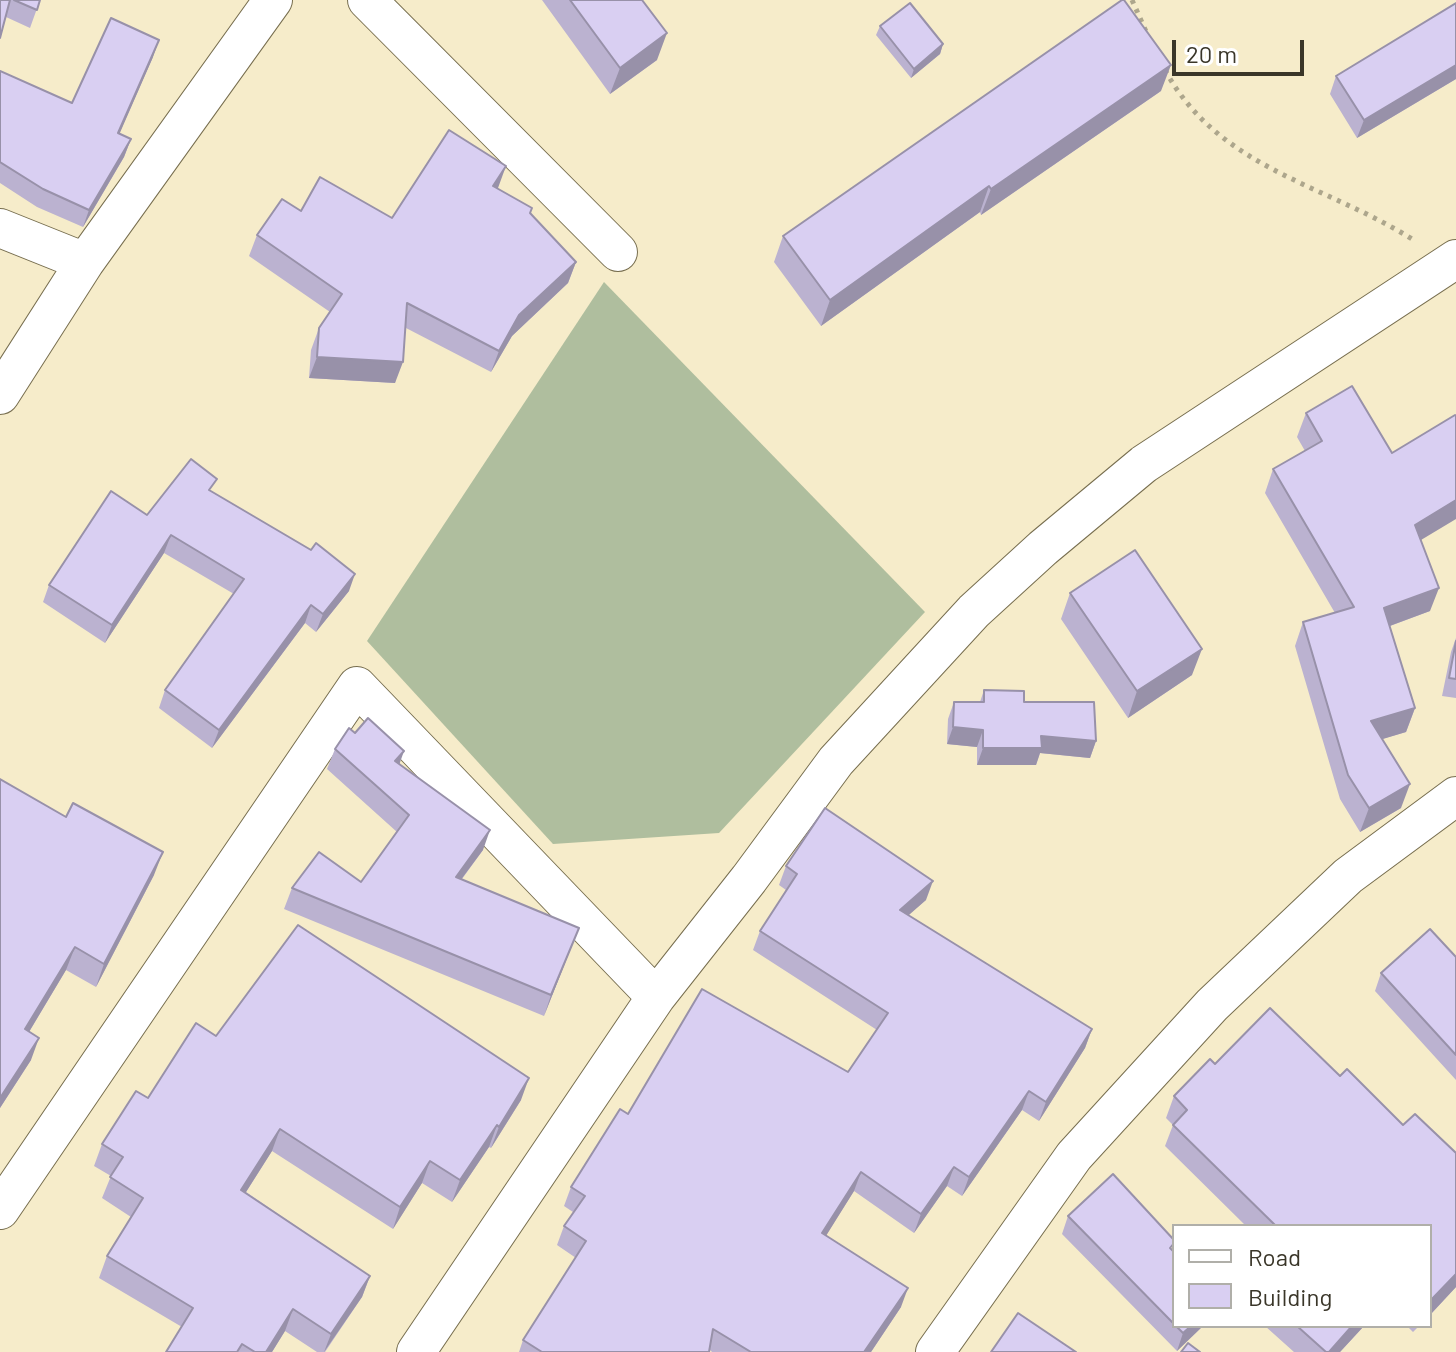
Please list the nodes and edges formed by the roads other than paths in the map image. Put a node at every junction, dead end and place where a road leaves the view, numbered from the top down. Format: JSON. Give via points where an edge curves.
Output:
{"nodes":[{"id":1,"x":273,"y":0,"type":"edge"},
{"id":2,"x":367,"y":0,"type":"edge"},
{"id":3,"x":0,"y":228,"type":"edge"},
{"id":4,"x":618,"y":252,"type":"dead end"},
{"id":5,"x":1453,"y":261,"type":"edge"},
{"id":6,"x":85,"y":262,"type":"junction"},
{"id":7,"x":0,"y":395,"type":"edge"},
{"id":8,"x":1456,"y":796,"type":"edge"},
{"id":9,"x":656,"y":997,"type":"junction"},
{"id":10,"x":0,"y":1210,"type":"edge"},
{"id":11,"x":416,"y":1352,"type":"edge"},
{"id":12,"x":935,"y":1352,"type":"edge"}],
"edges":[{"from":1,"to":6,"type":"street"},
{"from":2,"to":4,"type":"street"},
{"from":3,"to":6,"type":"street"},
{"from":5,"to":9,"type":"street","via":[[1144,464],[997,590],[836,761]]},
{"from":6,"to":7,"type":"street"},
{"from":8,"to":12,"type":"street","via":[[1348,876],[1212,1005],[1074,1156]]},
{"from":9,"to":10,"type":"street","via":[[357,686]]},
{"from":9,"to":11,"type":"street"}]}
